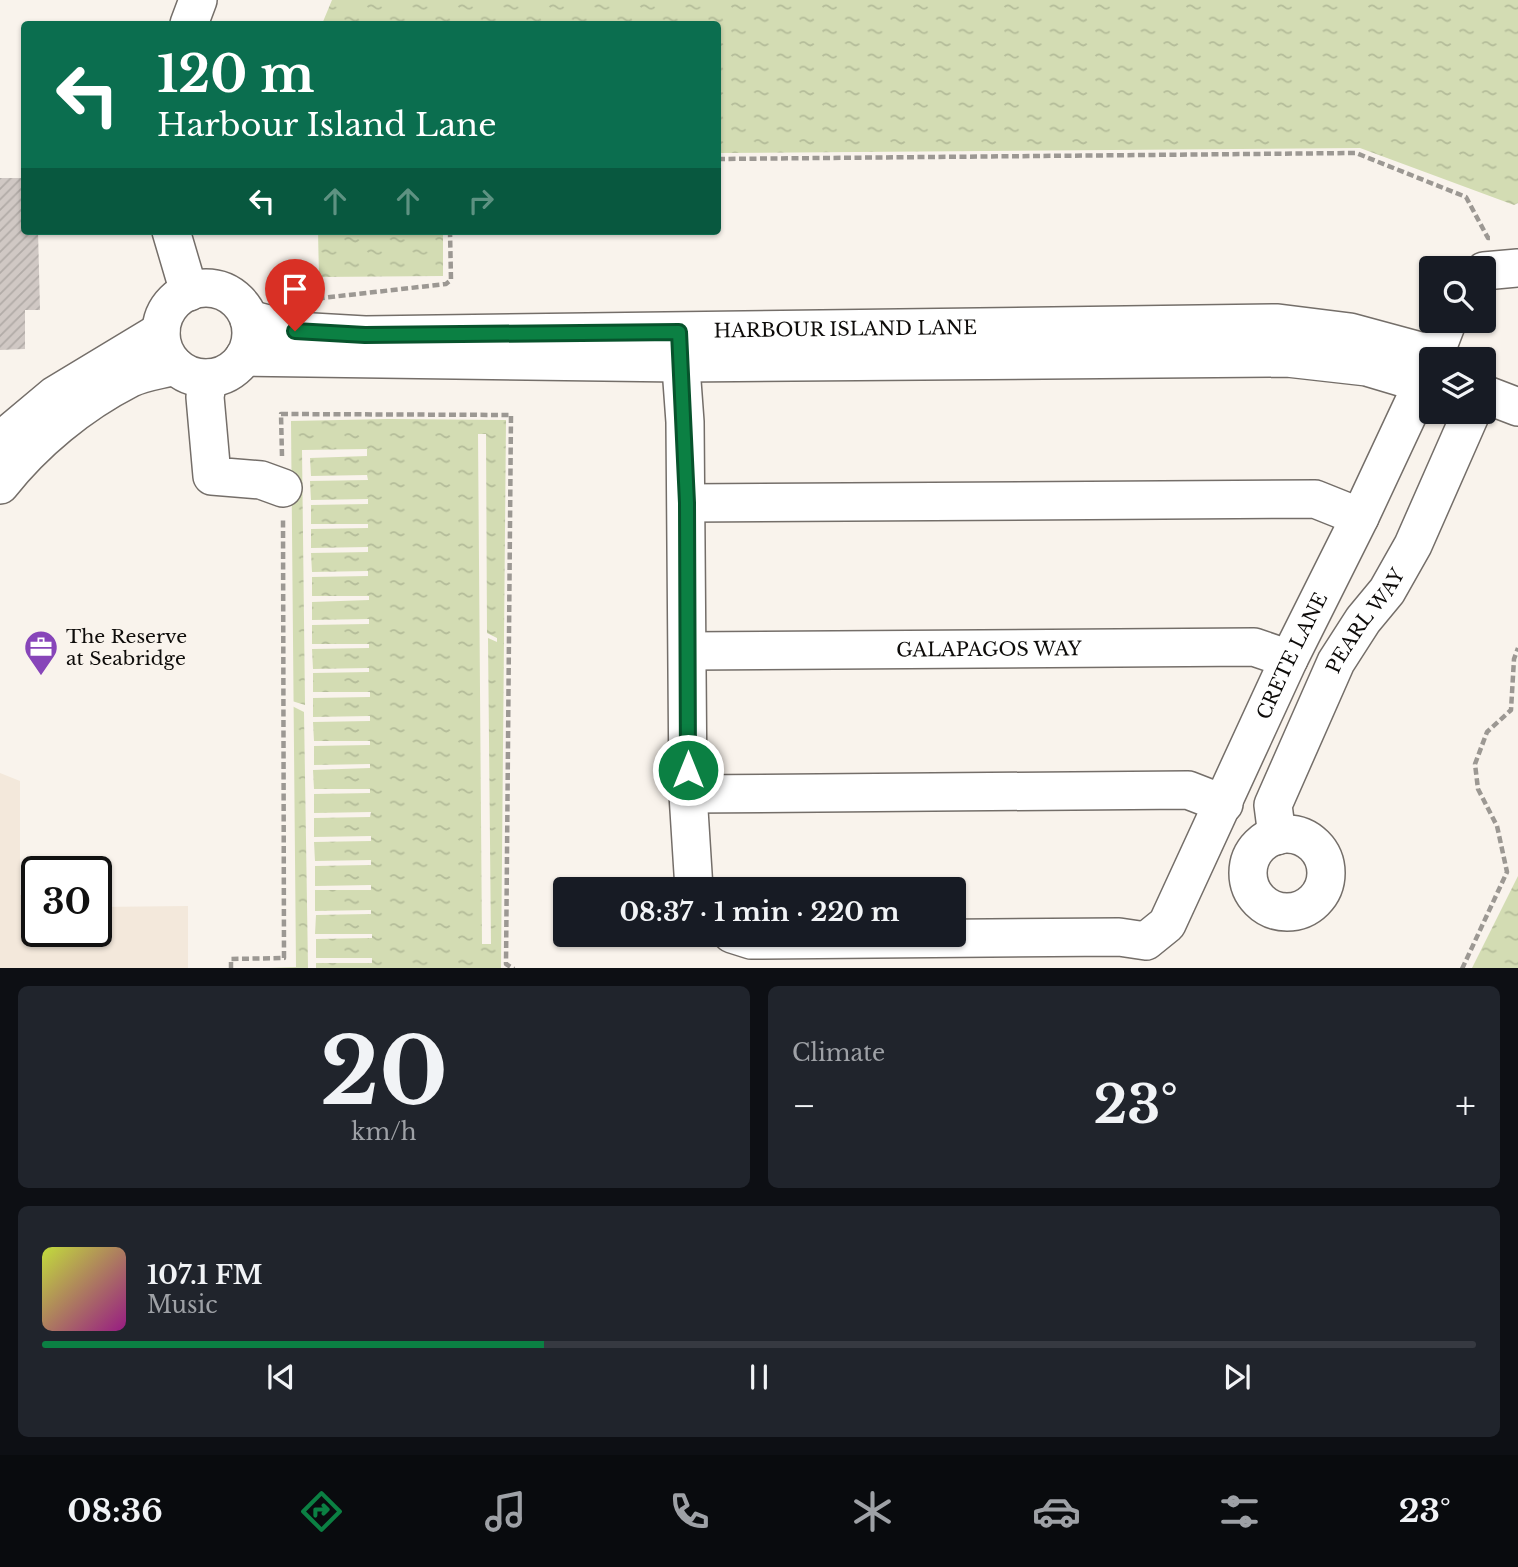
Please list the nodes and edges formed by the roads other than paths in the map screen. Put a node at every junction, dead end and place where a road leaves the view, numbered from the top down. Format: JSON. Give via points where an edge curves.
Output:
{"nodes":[{"id":1,"x":198,"y":0,"type":"edge"},
{"id":2,"x":189,"y":21,"type":"edge"},
{"id":3,"x":172,"y":235,"type":"edge"},
{"id":4,"x":1491,"y":255,"type":"edge"},
{"id":5,"x":1518,"y":268,"type":"edge"},
{"id":6,"x":189,"y":292,"type":"junction"},
{"id":7,"x":249,"y":319,"type":"junction"},
{"id":8,"x":161,"y":331,"type":"junction"},
{"id":9,"x":680,"y":347,"type":"junction"},
{"id":10,"x":244,"y":357,"type":"junction"},
{"id":11,"x":1419,"y":367,"type":"edge"},
{"id":12,"x":192,"y":372,"type":"junction"},
{"id":13,"x":1419,"y":394,"type":"edge"},
{"id":14,"x":1496,"y":399,"type":"edge"},
{"id":15,"x":1518,"y":407,"type":"edge"},
{"id":16,"x":1466,"y":424,"type":"edge"},
{"id":17,"x":0,"y":441,"type":"edge"},
{"id":18,"x":0,"y":485,"type":"edge"},
{"id":19,"x":283,"y":488,"type":"road end"},
{"id":20,"x":687,"y":503,"type":"junction"},
{"id":21,"x":1360,"y":517,"type":"junction"},
{"id":22,"x":688,"y":651,"type":"junction"},
{"id":23,"x":1289,"y":659,"type":"junction"},
{"id":24,"x":688,"y":794,"type":"junction"},
{"id":25,"x":1224,"y":804,"type":"junction"},
{"id":26,"x":1277,"y":836,"type":"dead end"},
{"id":27,"x":693,"y":877,"type":"edge"},
{"id":28,"x":966,"y":938,"type":"edge"}],
"edges":[{"from":1,"to":2,"type":"street"},
{"from":3,"to":6,"type":"street"},
{"from":4,"to":5,"type":"street"},
{"from":6,"to":7,"type":"street","via":[[218,289],[242,306]]},
{"from":6,"to":8,"type":"street","via":[[169,307]]},
{"from":7,"to":9,"type":"street","name":"HARBOUR ISLAND LANE","via":[[295,331]]},
{"from":7,"to":10,"type":"street","via":[[250,345]]},
{"from":8,"to":12,"type":"street","via":[[167,356]]},
{"from":8,"to":17,"type":"street","via":[[55,395]]},
{"from":9,"to":10,"type":"street","name":"HARBOUR ISLAND LANE"},
{"from":9,"to":11,"type":"street","name":"HARBOUR ISLAND LANE","via":[[1287,358],[1367,367]]},
{"from":9,"to":20,"type":"street"},
{"from":10,"to":12,"type":"street","via":[[222,375]]},
{"from":12,"to":18,"type":"street","via":[[130,378],[70,417]]},
{"from":12,"to":19,"type":"street","via":[[205,397],[212,476],[261,480]]},
{"from":13,"to":21,"type":"street","name":"CRETE LANE"},
{"from":14,"to":15,"type":"street"},
{"from":16,"to":26,"type":"street","name":"PEARL WAY","via":[[1413,545],[1387,591],[1336,662],[1273,805]]},
{"from":20,"to":21,"type":"street","via":[[1315,499]]},
{"from":20,"to":22,"type":"street"},
{"from":21,"to":23,"type":"street","name":"CRETE LANE"},
{"from":22,"to":23,"type":"street","name":"GALAPAGOS WAY","via":[[1254,647]]},
{"from":22,"to":24,"type":"street"},
{"from":23,"to":25,"type":"street","name":"CRETE LANE"},
{"from":24,"to":25,"type":"street","via":[[1188,790]]},
{"from":24,"to":27,"type":"street"},
{"from":25,"to":28,"type":"street","name":"CRETE LANE","via":[[1167,924],[1146,941],[1119,937]]}]}
